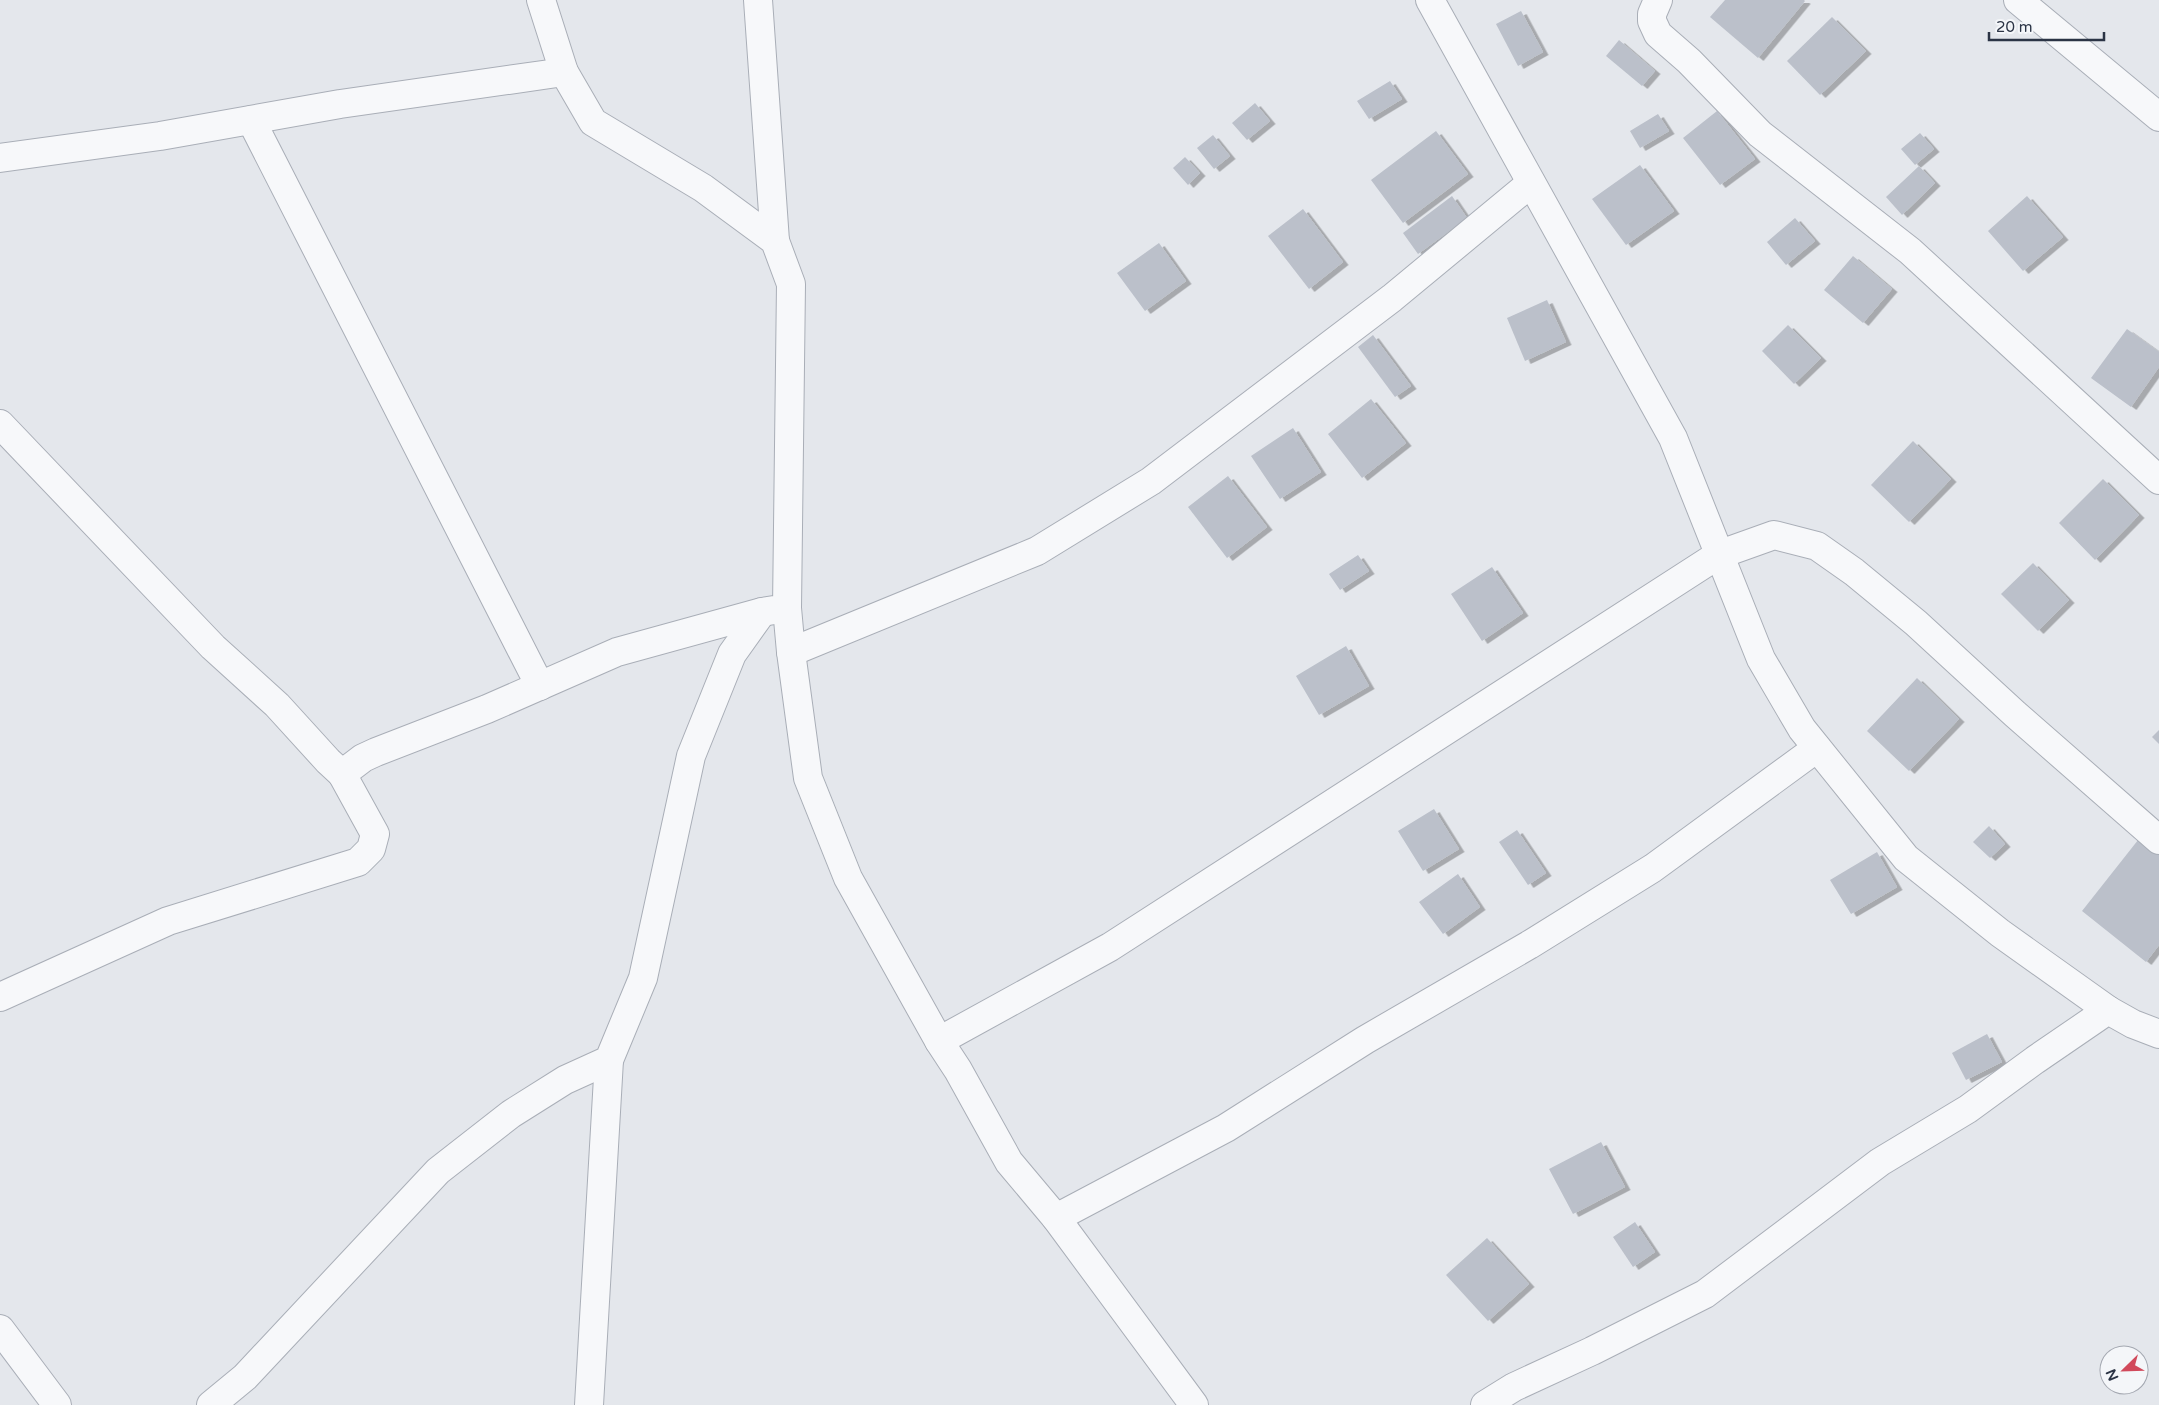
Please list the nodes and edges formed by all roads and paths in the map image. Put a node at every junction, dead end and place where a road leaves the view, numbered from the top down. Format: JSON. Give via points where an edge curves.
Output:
{"nodes":[{"id":1,"x":541,"y":0,"type":"edge"},
{"id":2,"x":758,"y":0,"type":"edge"},
{"id":3,"x":1430,"y":0,"type":"edge"},
{"id":4,"x":1658,"y":0,"type":"edge"},
{"id":5,"x":2018,"y":0,"type":"edge"},
{"id":6,"x":564,"y":72,"type":"junction"},
{"id":7,"x":2159,"y":117,"type":"edge"},
{"id":8,"x":251,"y":120,"type":"junction"},
{"id":9,"x":0,"y":158,"type":"edge"},
{"id":10,"x":1531,"y":183,"type":"junction"},
{"id":11,"x":775,"y":241,"type":"junction"},
{"id":12,"x":0,"y":424,"type":"edge"},
{"id":13,"x":2159,"y":480,"type":"edge"},
{"id":14,"x":1718,"y":555,"type":"junction"},
{"id":15,"x":774,"y":610,"type":"junction"},
{"id":16,"x":791,"y":652,"type":"junction"},
{"id":17,"x":540,"y":686,"type":"junction"},
{"id":18,"x":1817,"y":748,"type":"junction"},
{"id":19,"x":342,"y":774,"type":"junction"},
{"id":20,"x":2159,"y":840,"type":"edge"},
{"id":21,"x":0,"y":997,"type":"edge"},
{"id":22,"x":2108,"y":1010,"type":"junction"},
{"id":23,"x":2159,"y":1034,"type":"edge"},
{"id":24,"x":939,"y":1041,"type":"junction"},
{"id":25,"x":609,"y":1060,"type":"junction"},
{"id":26,"x":1056,"y":1218,"type":"junction"},
{"id":27,"x":0,"y":1329,"type":"edge"},
{"id":28,"x":57,"y":1405,"type":"edge"},
{"id":29,"x":211,"y":1405,"type":"edge"},
{"id":30,"x":589,"y":1405,"type":"edge"},
{"id":31,"x":1194,"y":1405,"type":"edge"},
{"id":32,"x":1485,"y":1405,"type":"edge"}],
"edges":[{"from":1,"to":6,"type":"street"},
{"from":2,"to":11,"type":"street"},
{"from":3,"to":10,"type":"street"},
{"from":4,"to":13,"type":"street","via":[[1652,21],[1658,34],[1760,134],[1910,251]]},
{"from":5,"to":7,"type":"street"},
{"from":6,"to":8,"type":"street"},
{"from":6,"to":11,"type":"street","via":[[593,122],[702,188]]},
{"from":8,"to":9,"type":"street"},
{"from":8,"to":17,"type":"street"},
{"from":10,"to":14,"type":"street","via":[[1673,438]]},
{"from":10,"to":16,"type":"street","via":[[1392,298],[1152,481],[1037,551]]},
{"from":11,"to":15,"type":"street","via":[[791,284]]},
{"from":12,"to":19,"type":"street","via":[[213,647],[276,705]]},
{"from":14,"to":18,"type":"street","via":[[1761,659],[1802,729]]},
{"from":14,"to":20,"type":"street","via":[[1774,535],[1817,546],[1916,623]]},
{"from":14,"to":24,"type":"street","via":[[1110,948]]},
{"from":15,"to":16,"type":"street"},
{"from":15,"to":17,"type":"street","via":[[617,652]]},
{"from":15,"to":25,"type":"street","via":[[732,654],[691,756],[643,978]]},
{"from":16,"to":24,"type":"street","via":[[808,778],[848,878]]},
{"from":17,"to":19,"type":"street","via":[[362,758]]},
{"from":18,"to":22,"type":"street","via":[[1906,858],[2000,933]]},
{"from":18,"to":26,"type":"street","via":[[1652,868],[1529,945],[1365,1040],[1226,1128]]},
{"from":19,"to":21,"type":"street","via":[[375,834],[370,849],[358,862],[168,921]]},
{"from":22,"to":23,"type":"street"},
{"from":22,"to":32,"type":"street","via":[[1968,1109],[1880,1162],[1705,1294],[1514,1387]]},
{"from":24,"to":26,"type":"street","via":[[1009,1162]]},
{"from":25,"to":29,"type":"street","via":[[564,1080],[511,1114],[438,1171],[245,1377]]},
{"from":25,"to":30,"type":"street"},
{"from":26,"to":31,"type":"street"},
{"from":27,"to":28,"type":"street"}]}
